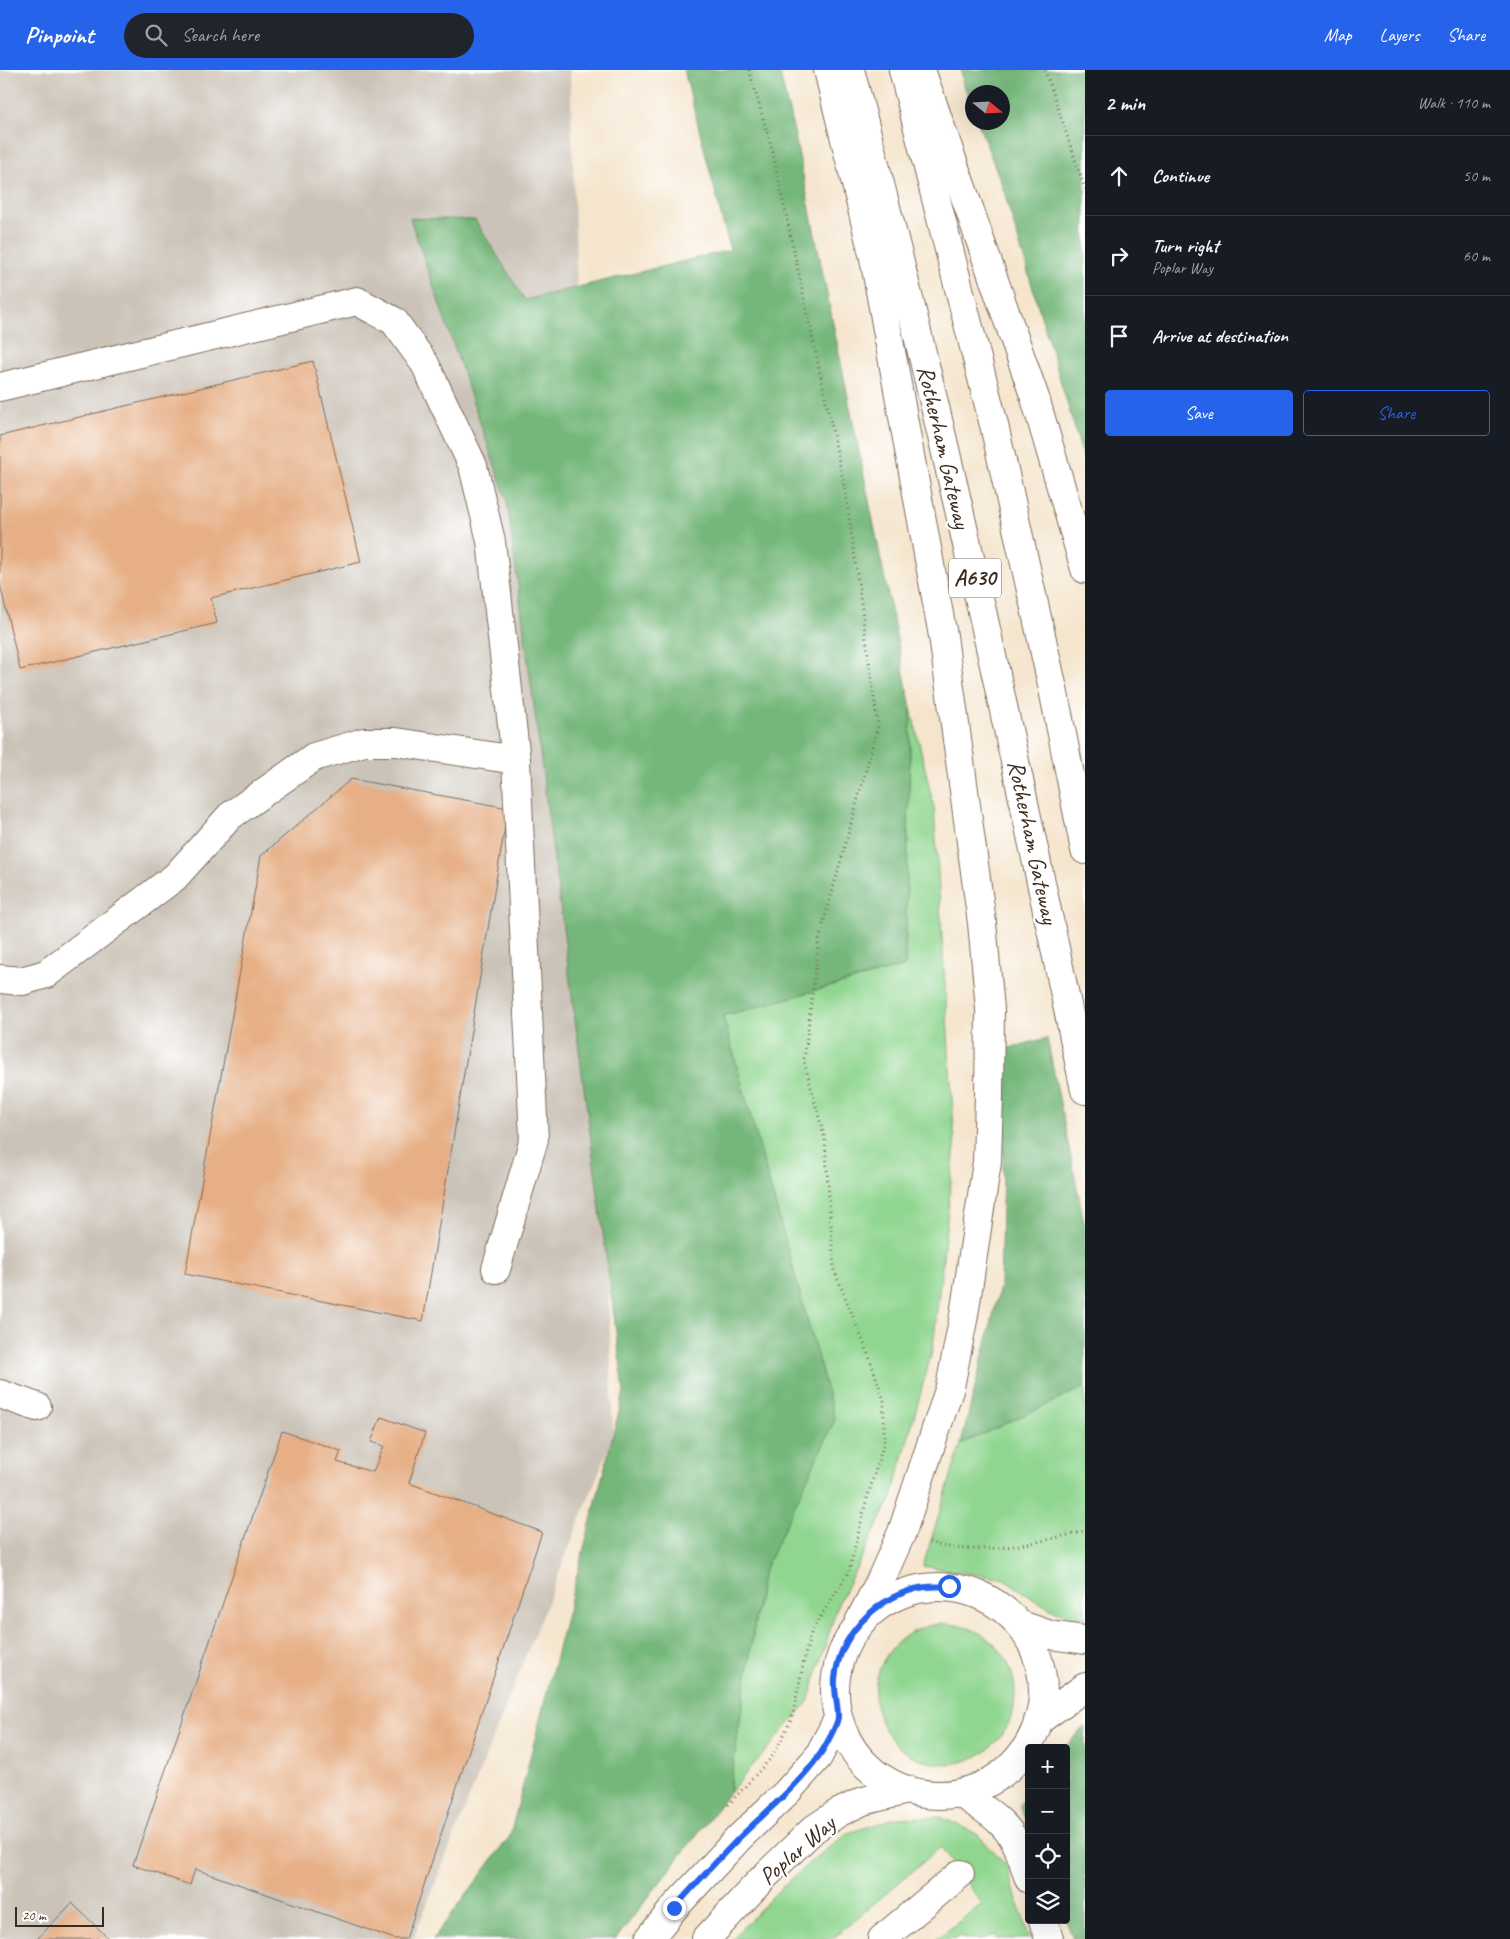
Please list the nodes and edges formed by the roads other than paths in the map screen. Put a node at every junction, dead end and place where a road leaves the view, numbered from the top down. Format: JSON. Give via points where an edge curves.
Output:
{"nodes":[{"id":1,"x":828,"y":70,"type":"edge"},
{"id":2,"x":850,"y":70,"type":"edge"},
{"id":3,"x":903,"y":70,"type":"edge"},
{"id":4,"x":921,"y":70,"type":"edge"},
{"id":5,"x":0,"y":387,"type":"edge"},
{"id":6,"x":1085,"y":569,"type":"edge"},
{"id":7,"x":516,"y":760,"type":"junction"},
{"id":8,"x":1085,"y":850,"type":"edge"},
{"id":9,"x":0,"y":979,"type":"edge"},
{"id":10,"x":1085,"y":1090,"type":"edge"},
{"id":11,"x":496,"y":1269,"type":"dead end"},
{"id":12,"x":0,"y":1394,"type":"edge"},
{"id":13,"x":37,"y":1407,"type":"dead end"},
{"id":14,"x":859,"y":1622,"type":"junction"},
{"id":15,"x":1018,"y":1624,"type":"junction"},
{"id":16,"x":1085,"y":1640,"type":"edge"},
{"id":17,"x":1085,"y":1687,"type":"edge"},
{"id":18,"x":838,"y":1719,"type":"junction"},
{"id":19,"x":1038,"y":1721,"type":"junction"},
{"id":20,"x":908,"y":1790,"type":"junction"},
{"id":21,"x":963,"y":1795,"type":"junction"},
{"id":22,"x":1025,"y":1868,"type":"edge"},
{"id":23,"x":960,"y":1874,"type":"dead end"},
{"id":24,"x":1044,"y":1924,"type":"edge"},
{"id":25,"x":648,"y":1939,"type":"edge"},
{"id":26,"x":706,"y":1939,"type":"edge"},
{"id":27,"x":882,"y":1939,"type":"edge"},
{"id":28,"x":1049,"y":1939,"type":"edge"}],
"edges":[{"from":1,"to":14,"type":"main road","via":[[874,258],[944,636],[982,922],[990,1008],[987,1162],[950,1387],[902,1532]]},
{"from":2,"to":10,"type":"main road","name":"Rotherham Gateway","number":"A630","via":[[945,447],[1001,692]]},
{"from":3,"to":8,"type":"main road","name":"Rotherham Gateway","number":"A630","via":[[994,425]]},
{"from":4,"to":6,"type":"main road","via":[[1035,398]]},
{"from":5,"to":7,"type":"main road","via":[[357,301],[394,321],[424,364],[472,466],[491,541]]},
{"from":7,"to":9,"type":"main road","via":[[388,742],[364,742],[314,756],[230,816],[175,877],[46,974],[22,981]]},
{"from":7,"to":11,"type":"main road","via":[[534,1140]]},
{"from":12,"to":13,"type":"main road"},
{"from":14,"to":15,"type":"main road","via":[[885,1601],[916,1588],[949,1586],[981,1595],[1010,1613]]},
{"from":14,"to":18,"type":"main road","via":[[845,1646],[835,1678]]},
{"from":15,"to":16,"type":"main road","via":[[1050,1635]]},
{"from":15,"to":19,"type":"main road","via":[[1030,1639],[1042,1670],[1043,1701]]},
{"from":17,"to":19,"type":"main road"},
{"from":18,"to":20,"type":"main road","via":[[853,1750],[877,1775]]},
{"from":18,"to":25,"type":"main road","name":"Poplar Way","via":[[818,1757]]},
{"from":19,"to":21,"type":"main road","via":[[1020,1756],[999,1776]]},
{"from":20,"to":21,"type":"main road","via":[[929,1795]]},
{"from":20,"to":26,"type":"main road","name":"Poplar Way","via":[[864,1800],[814,1829]]},
{"from":21,"to":22,"type":"main road","via":[[1007,1828]]},
{"from":23,"to":27,"type":"main road"},
{"from":24,"to":28,"type":"main road"}]}
